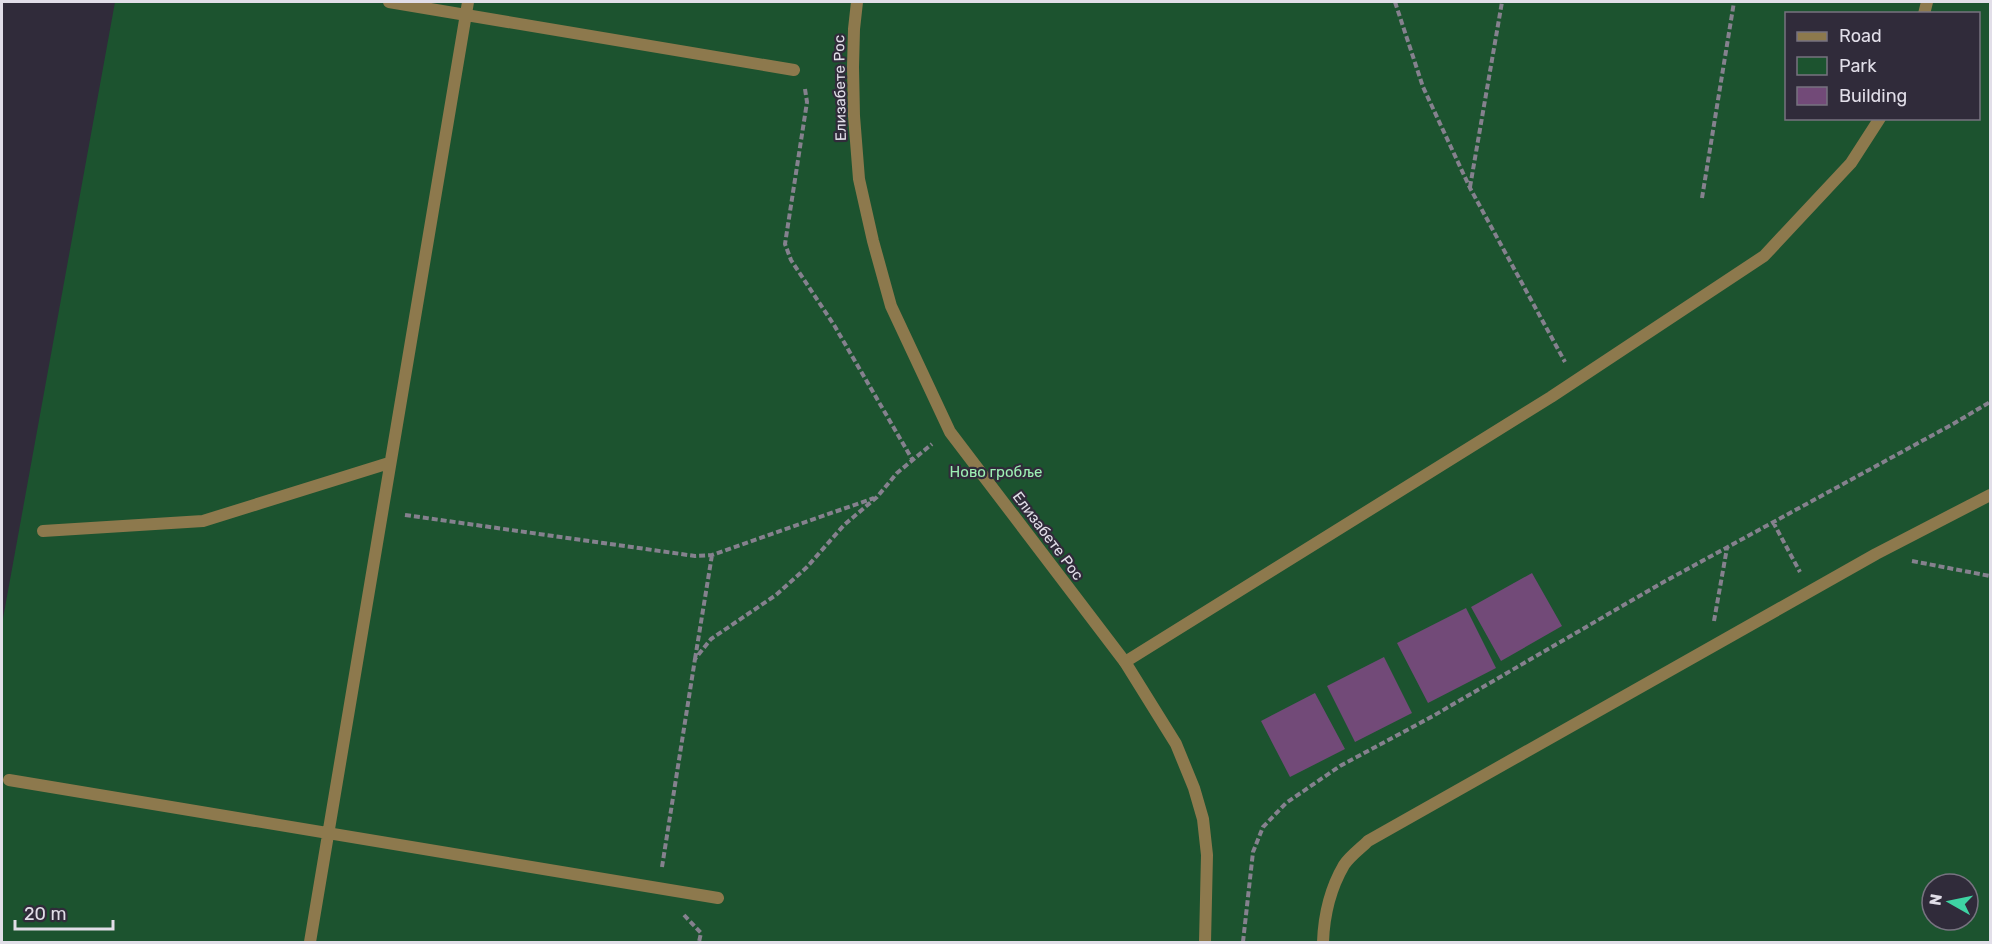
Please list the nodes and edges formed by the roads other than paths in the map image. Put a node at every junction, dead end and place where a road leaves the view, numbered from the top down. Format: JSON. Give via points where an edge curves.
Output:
{"nodes":[{"id":1,"x":389,"y":2,"type":"edge"},
{"id":2,"x":468,"y":2,"type":"edge"},
{"id":3,"x":857,"y":2,"type":"edge"},
{"id":4,"x":466,"y":15,"type":"junction"},
{"id":5,"x":794,"y":70,"type":"road end"},
{"id":6,"x":1879,"y":120,"type":"edge"},
{"id":7,"x":389,"y":463,"type":"junction"},
{"id":8,"x":1990,"y":495,"type":"edge"},
{"id":9,"x":43,"y":531,"type":"dead end"},
{"id":10,"x":1125,"y":662,"type":"junction"},
{"id":11,"x":9,"y":780,"type":"dead end"},
{"id":12,"x":328,"y":833,"type":"junction"},
{"id":13,"x":718,"y":898,"type":"dead end"},
{"id":14,"x":310,"y":942,"type":"edge"},
{"id":15,"x":1205,"y":942,"type":"edge"},
{"id":16,"x":1323,"y":942,"type":"edge"}],
"edges":[{"from":1,"to":4,"type":"street"},
{"from":2,"to":4,"type":"street"},
{"from":3,"to":10,"type":"street","name":"Елизабете Рос","via":[[853,66],[859,178],[891,306],[950,432]]},
{"from":4,"to":5,"type":"street"},
{"from":4,"to":7,"type":"street"},
{"from":6,"to":10,"type":"street","via":[[1851,163],[1764,256],[1575,381]]},
{"from":7,"to":9,"type":"street","via":[[203,521]]},
{"from":7,"to":12,"type":"street"},
{"from":8,"to":16,"type":"street","via":[[1876,554],[1368,841],[1345,864],[1332,890]]},
{"from":10,"to":15,"type":"street","name":"Елизабете Рос","via":[[1176,744],[1203,819],[1207,855]]},
{"from":11,"to":12,"type":"street"},
{"from":12,"to":13,"type":"street"},
{"from":12,"to":14,"type":"street"}]}
